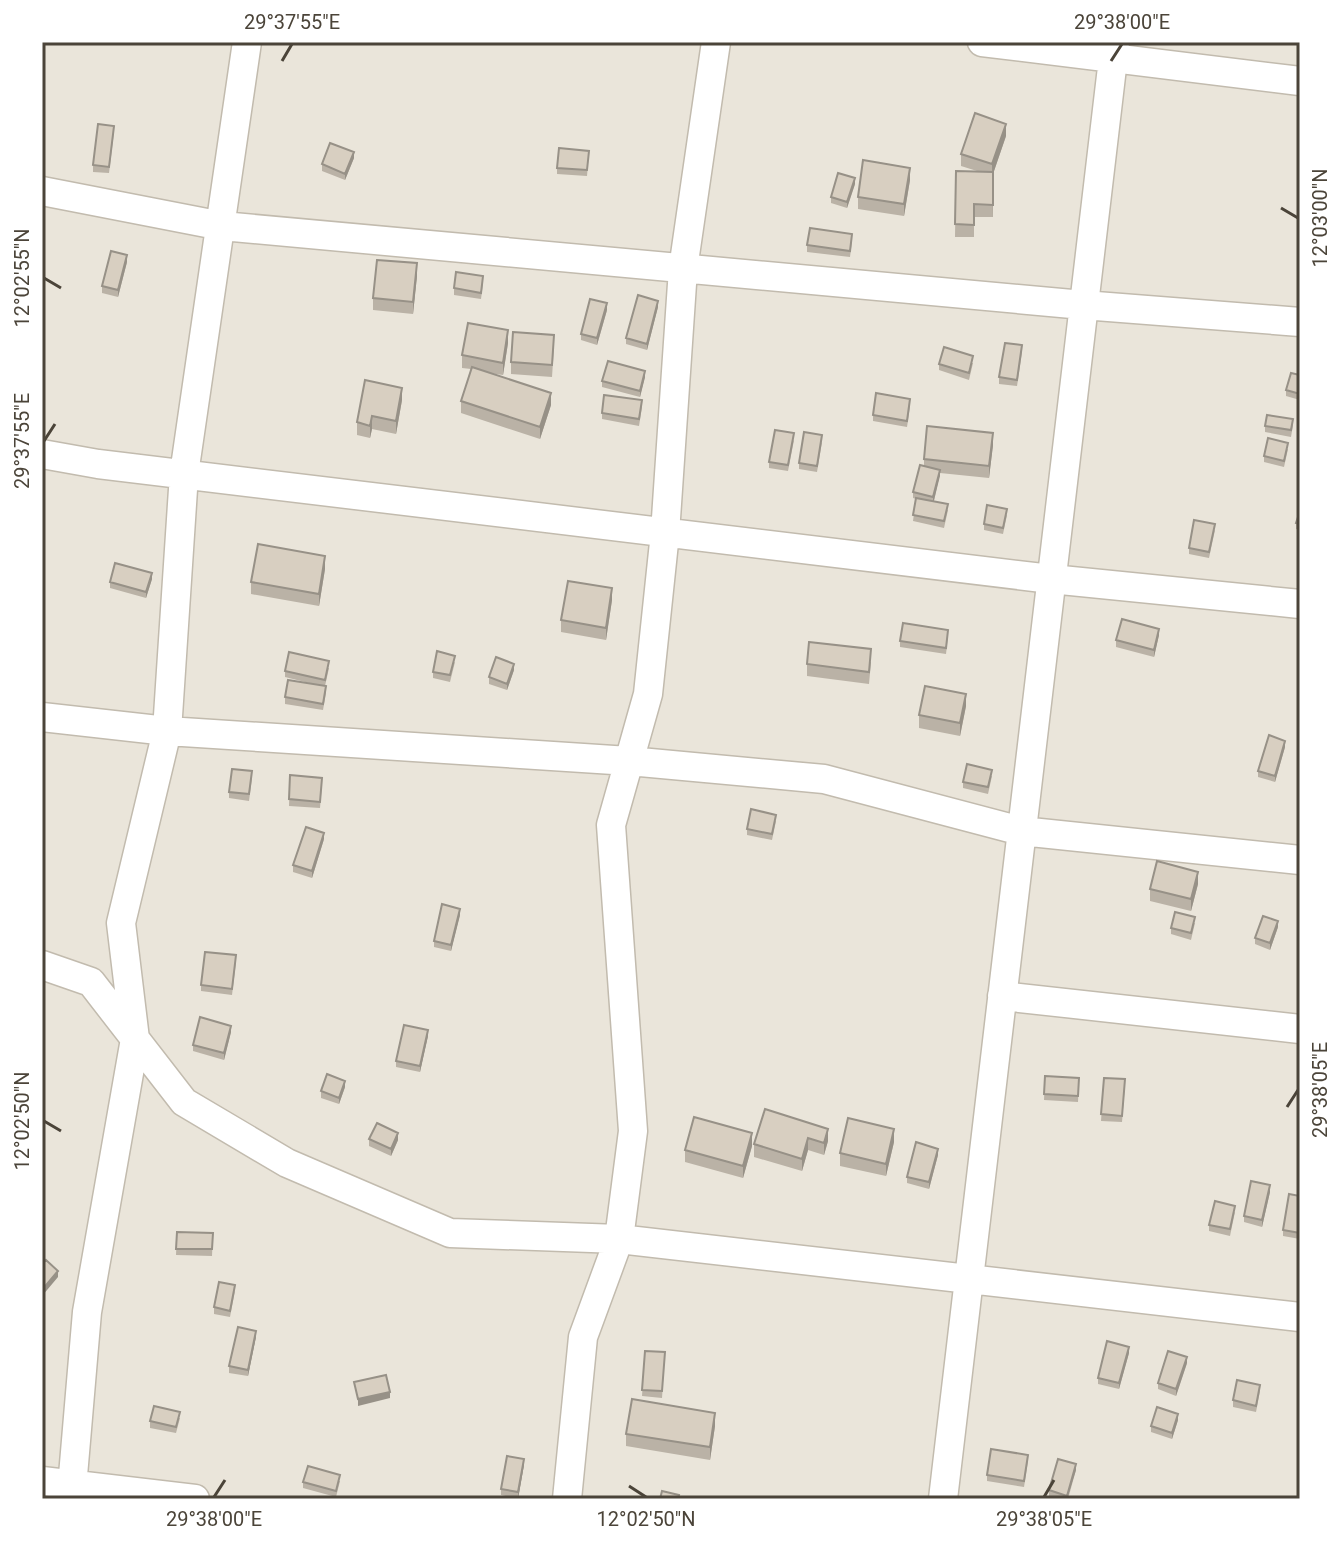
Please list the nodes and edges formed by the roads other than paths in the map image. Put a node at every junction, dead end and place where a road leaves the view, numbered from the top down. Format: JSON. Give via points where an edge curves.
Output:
{"nodes":[{"id":1,"x":247,"y":42,"type":"edge"},
{"id":2,"x":716,"y":42,"type":"edge"},
{"id":3,"x":982,"y":42,"type":"edge"},
{"id":4,"x":1114,"y":50,"type":"edge"},
{"id":5,"x":1300,"y":81,"type":"edge"},
{"id":6,"x":42,"y":191,"type":"edge"},
{"id":7,"x":222,"y":226,"type":"junction"},
{"id":8,"x":683,"y":269,"type":"junction"},
{"id":9,"x":1083,"y":305,"type":"junction"},
{"id":10,"x":1300,"y":322,"type":"edge"},
{"id":11,"x":42,"y":454,"type":"edge"},
{"id":12,"x":184,"y":474,"type":"junction"},
{"id":13,"x":665,"y":533,"type":"junction"},
{"id":14,"x":1051,"y":579,"type":"junction"},
{"id":15,"x":1300,"y":604,"type":"edge"},
{"id":16,"x":42,"y":717,"type":"edge"},
{"id":17,"x":167,"y":731,"type":"junction"},
{"id":18,"x":629,"y":761,"type":"junction"},
{"id":19,"x":1021,"y":831,"type":"junction"},
{"id":20,"x":1300,"y":860,"type":"edge"},
{"id":21,"x":42,"y":965,"type":"edge"},
{"id":22,"x":1002,"y":996,"type":"junction"},
{"id":23,"x":1300,"y":1029,"type":"edge"},
{"id":24,"x":135,"y":1039,"type":"junction"},
{"id":25,"x":619,"y":1239,"type":"junction"},
{"id":26,"x":968,"y":1279,"type":"junction"},
{"id":27,"x":1300,"y":1317,"type":"edge"},
{"id":28,"x":42,"y":1481,"type":"edge"},
{"id":29,"x":71,"y":1492,"type":"edge"},
{"id":30,"x":195,"y":1499,"type":"edge"},
{"id":31,"x":567,"y":1499,"type":"edge"},
{"id":32,"x":943,"y":1499,"type":"edge"}],
"edges":[{"from":1,"to":7,"type":"street"},
{"from":2,"to":8,"type":"street"},
{"from":3,"to":4,"type":"street"},
{"from":4,"to":5,"type":"street"},
{"from":4,"to":9,"type":"street"},
{"from":6,"to":7,"type":"street"},
{"from":7,"to":8,"type":"street"},
{"from":7,"to":12,"type":"street"},
{"from":8,"to":9,"type":"street"},
{"from":8,"to":13,"type":"street"},
{"from":9,"to":10,"type":"street"},
{"from":9,"to":14,"type":"street"},
{"from":11,"to":12,"type":"street"},
{"from":12,"to":13,"type":"street"},
{"from":12,"to":17,"type":"street"},
{"from":13,"to":14,"type":"street"},
{"from":13,"to":18,"type":"street","via":[[648,694]]},
{"from":14,"to":15,"type":"street"},
{"from":14,"to":19,"type":"street"},
{"from":16,"to":17,"type":"street"},
{"from":17,"to":18,"type":"street"},
{"from":17,"to":24,"type":"street","via":[[121,923]]},
{"from":18,"to":19,"type":"street","via":[[824,779]]},
{"from":18,"to":25,"type":"street","via":[[611,825],[633,1131]]},
{"from":19,"to":20,"type":"street"},
{"from":19,"to":22,"type":"street"},
{"from":21,"to":24,"type":"street","via":[[91,982]]},
{"from":22,"to":23,"type":"street"},
{"from":22,"to":26,"type":"street"},
{"from":24,"to":25,"type":"street","via":[[184,1102],[287,1163],[450,1233]]},
{"from":24,"to":29,"type":"street","via":[[87,1312]]},
{"from":25,"to":26,"type":"street"},
{"from":25,"to":31,"type":"street","via":[[583,1337]]},
{"from":26,"to":27,"type":"street"},
{"from":26,"to":32,"type":"street"},
{"from":28,"to":29,"type":"street"},
{"from":29,"to":30,"type":"street"}]}
